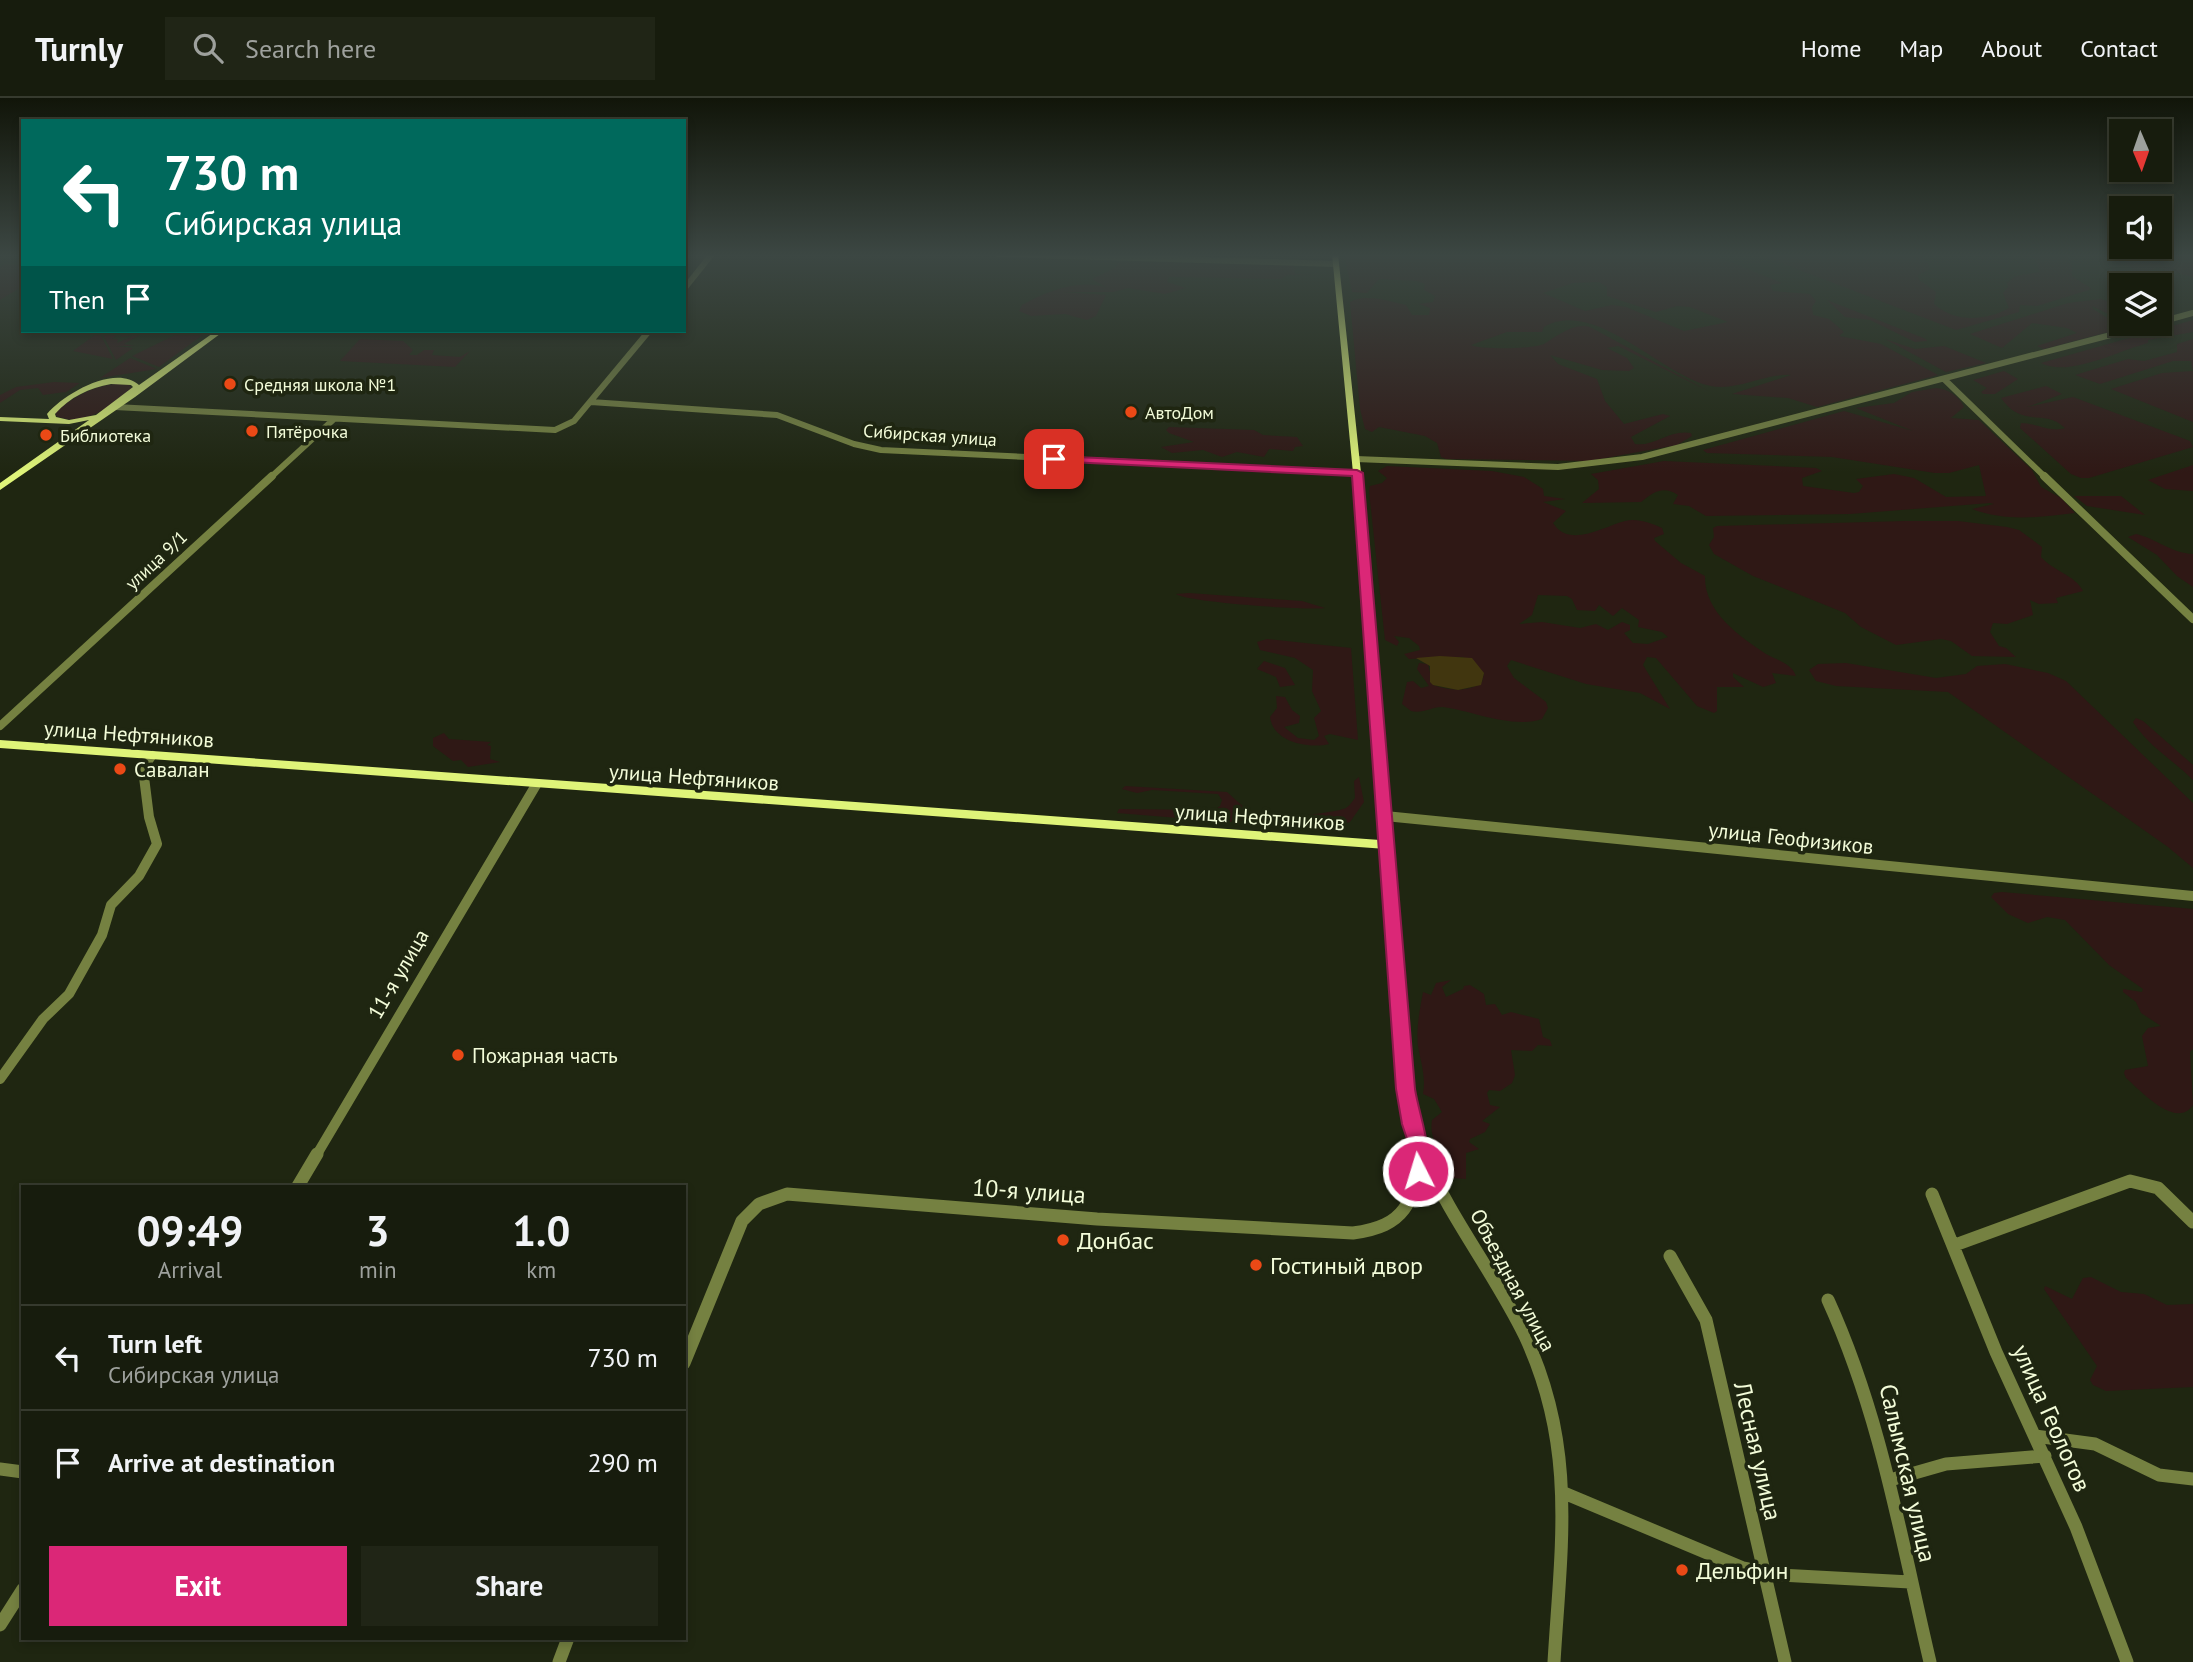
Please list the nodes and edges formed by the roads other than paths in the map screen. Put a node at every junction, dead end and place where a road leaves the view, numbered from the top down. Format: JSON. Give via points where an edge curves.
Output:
{"nodes":[{"id":1,"x":1343,"y":327,"type":"edge"},
{"id":2,"x":217,"y":333,"type":"edge"},
{"id":3,"x":647,"y":333,"type":"edge"},
{"id":4,"x":2109,"y":336,"type":"edge"},
{"id":5,"x":168,"y":369,"type":"junction"},
{"id":6,"x":1944,"y":379,"type":"junction"},
{"id":7,"x":113,"y":382,"type":"junction"},
{"id":8,"x":131,"y":395,"type":"junction"},
{"id":9,"x":591,"y":402,"type":"junction"},
{"id":10,"x":58,"y":406,"type":"junction"},
{"id":11,"x":113,"y":408,"type":"junction"},
{"id":12,"x":3,"y":419,"type":"edge"},
{"id":13,"x":334,"y":419,"type":"junction"},
{"id":14,"x":64,"y":422,"type":"junction"},
{"id":15,"x":44,"y":455,"type":"junction"},
{"id":16,"x":1356,"y":459,"type":"junction"},
{"id":17,"x":1357,"y":473,"type":"junction"},
{"id":18,"x":0,"y":487,"type":"edge"},
{"id":19,"x":2193,"y":619,"type":"edge"},
{"id":20,"x":0,"y":726,"type":"edge"},
{"id":21,"x":0,"y":744,"type":"edge"},
{"id":22,"x":153,"y":755,"type":"junction"},
{"id":23,"x":536,"y":785,"type":"junction"},
{"id":24,"x":1385,"y":816,"type":"junction"},
{"id":25,"x":1386,"y":845,"type":"junction"},
{"id":26,"x":2193,"y":896,"type":"edge"},
{"id":27,"x":0,"y":1079,"type":"edge"},
{"id":28,"x":1420,"y":1151,"type":"junction"},
{"id":29,"x":299,"y":1185,"type":"edge"},
{"id":30,"x":1932,"y":1194,"type":"dead end"},
{"id":31,"x":2193,"y":1222,"type":"edge"},
{"id":32,"x":1955,"y":1245,"type":"junction"},
{"id":33,"x":1670,"y":1256,"type":"dead end"},
{"id":34,"x":1828,"y":1300,"type":"dead end"},
{"id":35,"x":686,"y":1358,"type":"edge"},
{"id":36,"x":2035,"y":1436,"type":"junction"},
{"id":37,"x":2045,"y":1456,"type":"junction"},
{"id":38,"x":0,"y":1469,"type":"edge"},
{"id":39,"x":21,"y":1472,"type":"edge"},
{"id":40,"x":2193,"y":1479,"type":"edge"},
{"id":41,"x":1890,"y":1480,"type":"junction"},
{"id":42,"x":1564,"y":1493,"type":"junction"},
{"id":43,"x":1763,"y":1572,"type":"junction"},
{"id":44,"x":1910,"y":1582,"type":"junction"},
{"id":45,"x":21,"y":1592,"type":"edge"},
{"id":46,"x":0,"y":1625,"type":"edge"},
{"id":47,"x":567,"y":1640,"type":"edge"},
{"id":48,"x":559,"y":1662,"type":"edge"},
{"id":49,"x":1554,"y":1662,"type":"edge"},
{"id":50,"x":1785,"y":1662,"type":"edge"},
{"id":51,"x":1930,"y":1662,"type":"edge"},
{"id":52,"x":2127,"y":1662,"type":"edge"}],
"edges":[{"from":1,"to":16,"type":"street","name":"Объездная улица"},
{"from":2,"to":5,"type":"street"},
{"from":3,"to":9,"type":"street"},
{"from":4,"to":6,"type":"street"},
{"from":5,"to":7,"type":"street"},
{"from":5,"to":8,"type":"street"},
{"from":6,"to":16,"type":"street","via":[[1614,462],[1522,467]]},
{"from":6,"to":19,"type":"street"},
{"from":7,"to":8,"type":"street","via":[[135,384],[137,389]]},
{"from":7,"to":10,"type":"street","via":[[84,389]]},
{"from":8,"to":11,"type":"street"},
{"from":9,"to":13,"type":"street","via":[[570,424],[541,430]]},
{"from":9,"to":17,"type":"street","name":"Сибирская улица","via":[[778,415],[845,442],[881,450]]},
{"from":10,"to":12,"type":"street","via":[[32,417]]},
{"from":10,"to":14,"type":"street","via":[[51,416]]},
{"from":11,"to":13,"type":"street"},
{"from":11,"to":14,"type":"street","via":[[85,420]]},
{"from":11,"to":15,"type":"street"},
{"from":12,"to":14,"type":"street"},
{"from":13,"to":20,"type":"street","name":"улица 9/1"},
{"from":14,"to":15,"type":"street","via":[[78,428]]},
{"from":15,"to":18,"type":"street"},
{"from":16,"to":17,"type":"street","name":"Объездная улица"},
{"from":17,"to":24,"type":"street","name":"Объездная улица"},
{"from":21,"to":22,"type":"street","name":"улица Нефтяников"},
{"from":22,"to":23,"type":"street","name":"улица Нефтяников"},
{"from":22,"to":27,"type":"street","via":[[143,769],[150,826],[157,844],[154,852],[111,905],[102,935],[69,994],[43,1019]]},
{"from":23,"to":25,"type":"street","name":"улица Нефтяников"},
{"from":23,"to":29,"type":"street","name":"11-я улица"},
{"from":24,"to":25,"type":"street","name":"Объездная улица"},
{"from":24,"to":26,"type":"street","name":"улица Геофизиков"},
{"from":25,"to":28,"type":"street","name":"Объездная улица","via":[[1406,1098]]},
{"from":28,"to":35,"type":"street","name":"10-я улица","via":[[1416,1186],[1407,1210],[1389,1226],[1353,1233],[1083,1218],[787,1194],[759,1204],[742,1221]]},
{"from":28,"to":42,"type":"street","name":"Объездная улица","via":[[1540,1371],[1555,1420]]},
{"from":30,"to":32,"type":"street","name":"улица Геологов"},
{"from":31,"to":32,"type":"street","via":[[2158,1186],[2130,1181]]},
{"from":32,"to":36,"type":"street","name":"улица Геологов","via":[[1996,1352]]},
{"from":33,"to":43,"type":"street","name":"Лесная улица","via":[[1706,1320]]},
{"from":34,"to":41,"type":"street","name":"Салымская улица","via":[[1859,1367]]},
{"from":36,"to":37,"type":"street","name":"улица Геологов"},
{"from":36,"to":40,"type":"street","via":[[2095,1444],[2159,1475]]},
{"from":37,"to":41,"type":"street","via":[[1944,1464],[1914,1469]]},
{"from":37,"to":52,"type":"street","name":"улица Геологов"},
{"from":38,"to":39,"type":"street"},
{"from":41,"to":44,"type":"street","name":"Салымская улица"},
{"from":42,"to":43,"type":"street","via":[[1714,1558]]},
{"from":42,"to":49,"type":"street","name":"Объездная улица"},
{"from":43,"to":44,"type":"street"},
{"from":43,"to":50,"type":"street","name":"Лесная улица"},
{"from":44,"to":51,"type":"street","name":"Салымская улица"},
{"from":45,"to":46,"type":"street"},
{"from":47,"to":48,"type":"street"}]}
